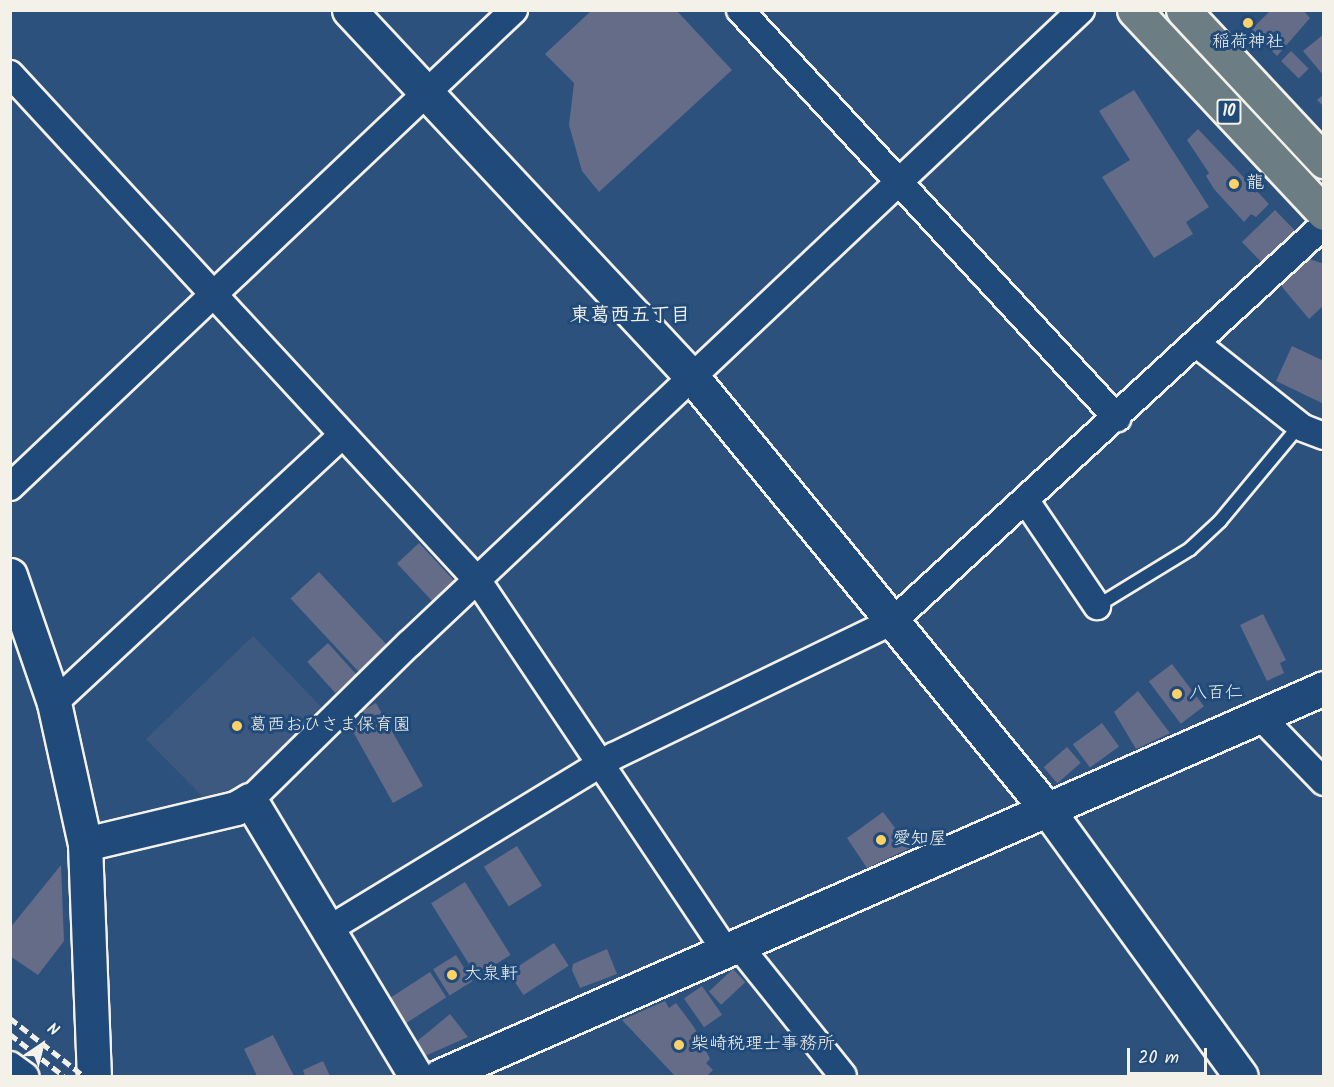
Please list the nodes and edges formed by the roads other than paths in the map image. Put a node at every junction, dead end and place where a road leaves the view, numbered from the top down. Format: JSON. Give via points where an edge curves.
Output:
{"nodes":[{"id":1,"x":349,"y":10,"type":"edge"},
{"id":2,"x":514,"y":10,"type":"edge"},
{"id":3,"x":740,"y":10,"type":"edge"},
{"id":4,"x":1081,"y":10,"type":"edge"},
{"id":5,"x":1134,"y":10,"type":"edge"},
{"id":6,"x":1183,"y":10,"type":"edge"},
{"id":7,"x":10,"y":74,"type":"edge"},
{"id":8,"x":426,"y":94,"type":"junction"},
{"id":9,"x":1323,"y":161,"type":"edge"},
{"id":10,"x":901,"y":182,"type":"junction"},
{"id":11,"x":1323,"y":213,"type":"edge"},
{"id":12,"x":1323,"y":225,"type":"edge"},
{"id":13,"x":214,"y":298,"type":"junction"},
{"id":14,"x":1197,"y":344,"type":"junction"},
{"id":15,"x":693,"y":378,"type":"junction"},
{"id":16,"x":1117,"y":418,"type":"junction"},
{"id":17,"x":1300,"y":425,"type":"junction"},
{"id":18,"x":342,"y":435,"type":"junction"},
{"id":19,"x":1323,"y":436,"type":"edge"},
{"id":20,"x":10,"y":487,"type":"edge"},
{"id":21,"x":1026,"y":501,"type":"junction"},
{"id":22,"x":10,"y":575,"type":"edge"},
{"id":23,"x":478,"y":581,"type":"junction"},
{"id":24,"x":1097,"y":606,"type":"joint"},
{"id":25,"x":893,"y":621,"type":"junction"},
{"id":26,"x":1323,"y":688,"type":"edge"},
{"id":27,"x":54,"y":703,"type":"junction"},
{"id":28,"x":1259,"y":715,"type":"junction"},
{"id":29,"x":601,"y":765,"type":"junction"},
{"id":30,"x":1323,"y":782,"type":"edge"},
{"id":31,"x":250,"y":800,"type":"junction"},
{"id":32,"x":1049,"y":812,"type":"junction"},
{"id":33,"x":85,"y":844,"type":"junction"},
{"id":34,"x":329,"y":929,"type":"junction"},
{"id":35,"x":732,"y":949,"type":"junction"},
{"id":36,"x":10,"y":1065,"type":"edge"},
{"id":37,"x":25,"y":1077,"type":"edge"},
{"id":38,"x":94,"y":1077,"type":"edge"},
{"id":39,"x":416,"y":1077,"type":"edge"},
{"id":40,"x":440,"y":1077,"type":"edge"},
{"id":41,"x":843,"y":1077,"type":"edge"},
{"id":42,"x":1241,"y":1077,"type":"edge"}],
"edges":[{"from":1,"to":8,"type":"street"},
{"from":2,"to":8,"type":"street"},
{"from":3,"to":10,"type":"street"},
{"from":4,"to":10,"type":"street"},
{"from":5,"to":11,"type":"main road","number":"10"},
{"from":6,"to":9,"type":"main road","number":"10"},
{"from":7,"to":13,"type":"street"},
{"from":8,"to":13,"type":"street"},
{"from":8,"to":15,"type":"street"},
{"from":10,"to":15,"type":"street"},
{"from":10,"to":16,"type":"street"},
{"from":12,"to":14,"type":"street"},
{"from":13,"to":18,"type":"street"},
{"from":13,"to":20,"type":"street"},
{"from":14,"to":16,"type":"street"},
{"from":14,"to":17,"type":"street"},
{"from":15,"to":23,"type":"street"},
{"from":15,"to":25,"type":"street"},
{"from":16,"to":21,"type":"street"},
{"from":17,"to":19,"type":"street"},
{"from":17,"to":24,"type":"lane","via":[[1220,521],[1190,549]]},
{"from":18,"to":23,"type":"street"},
{"from":18,"to":27,"type":"street"},
{"from":21,"to":24,"type":"street"},
{"from":21,"to":25,"type":"street"},
{"from":22,"to":27,"type":"street"},
{"from":23,"to":29,"type":"street"},
{"from":23,"to":31,"type":"street","via":[[259,787]]},
{"from":25,"to":29,"type":"street"},
{"from":25,"to":32,"type":"street"},
{"from":26,"to":28,"type":"street"},
{"from":27,"to":33,"type":"street"},
{"from":28,"to":30,"type":"street"},
{"from":28,"to":32,"type":"street"},
{"from":29,"to":34,"type":"street"},
{"from":29,"to":35,"type":"street"},
{"from":31,"to":33,"type":"street","via":[[236,808]]},
{"from":31,"to":34,"type":"street"},
{"from":32,"to":35,"type":"street"},
{"from":32,"to":42,"type":"street"},
{"from":33,"to":38,"type":"street"},
{"from":34,"to":39,"type":"street"},
{"from":35,"to":40,"type":"street"},
{"from":35,"to":41,"type":"street"},
{"from":36,"to":37,"type":"street"}]}
